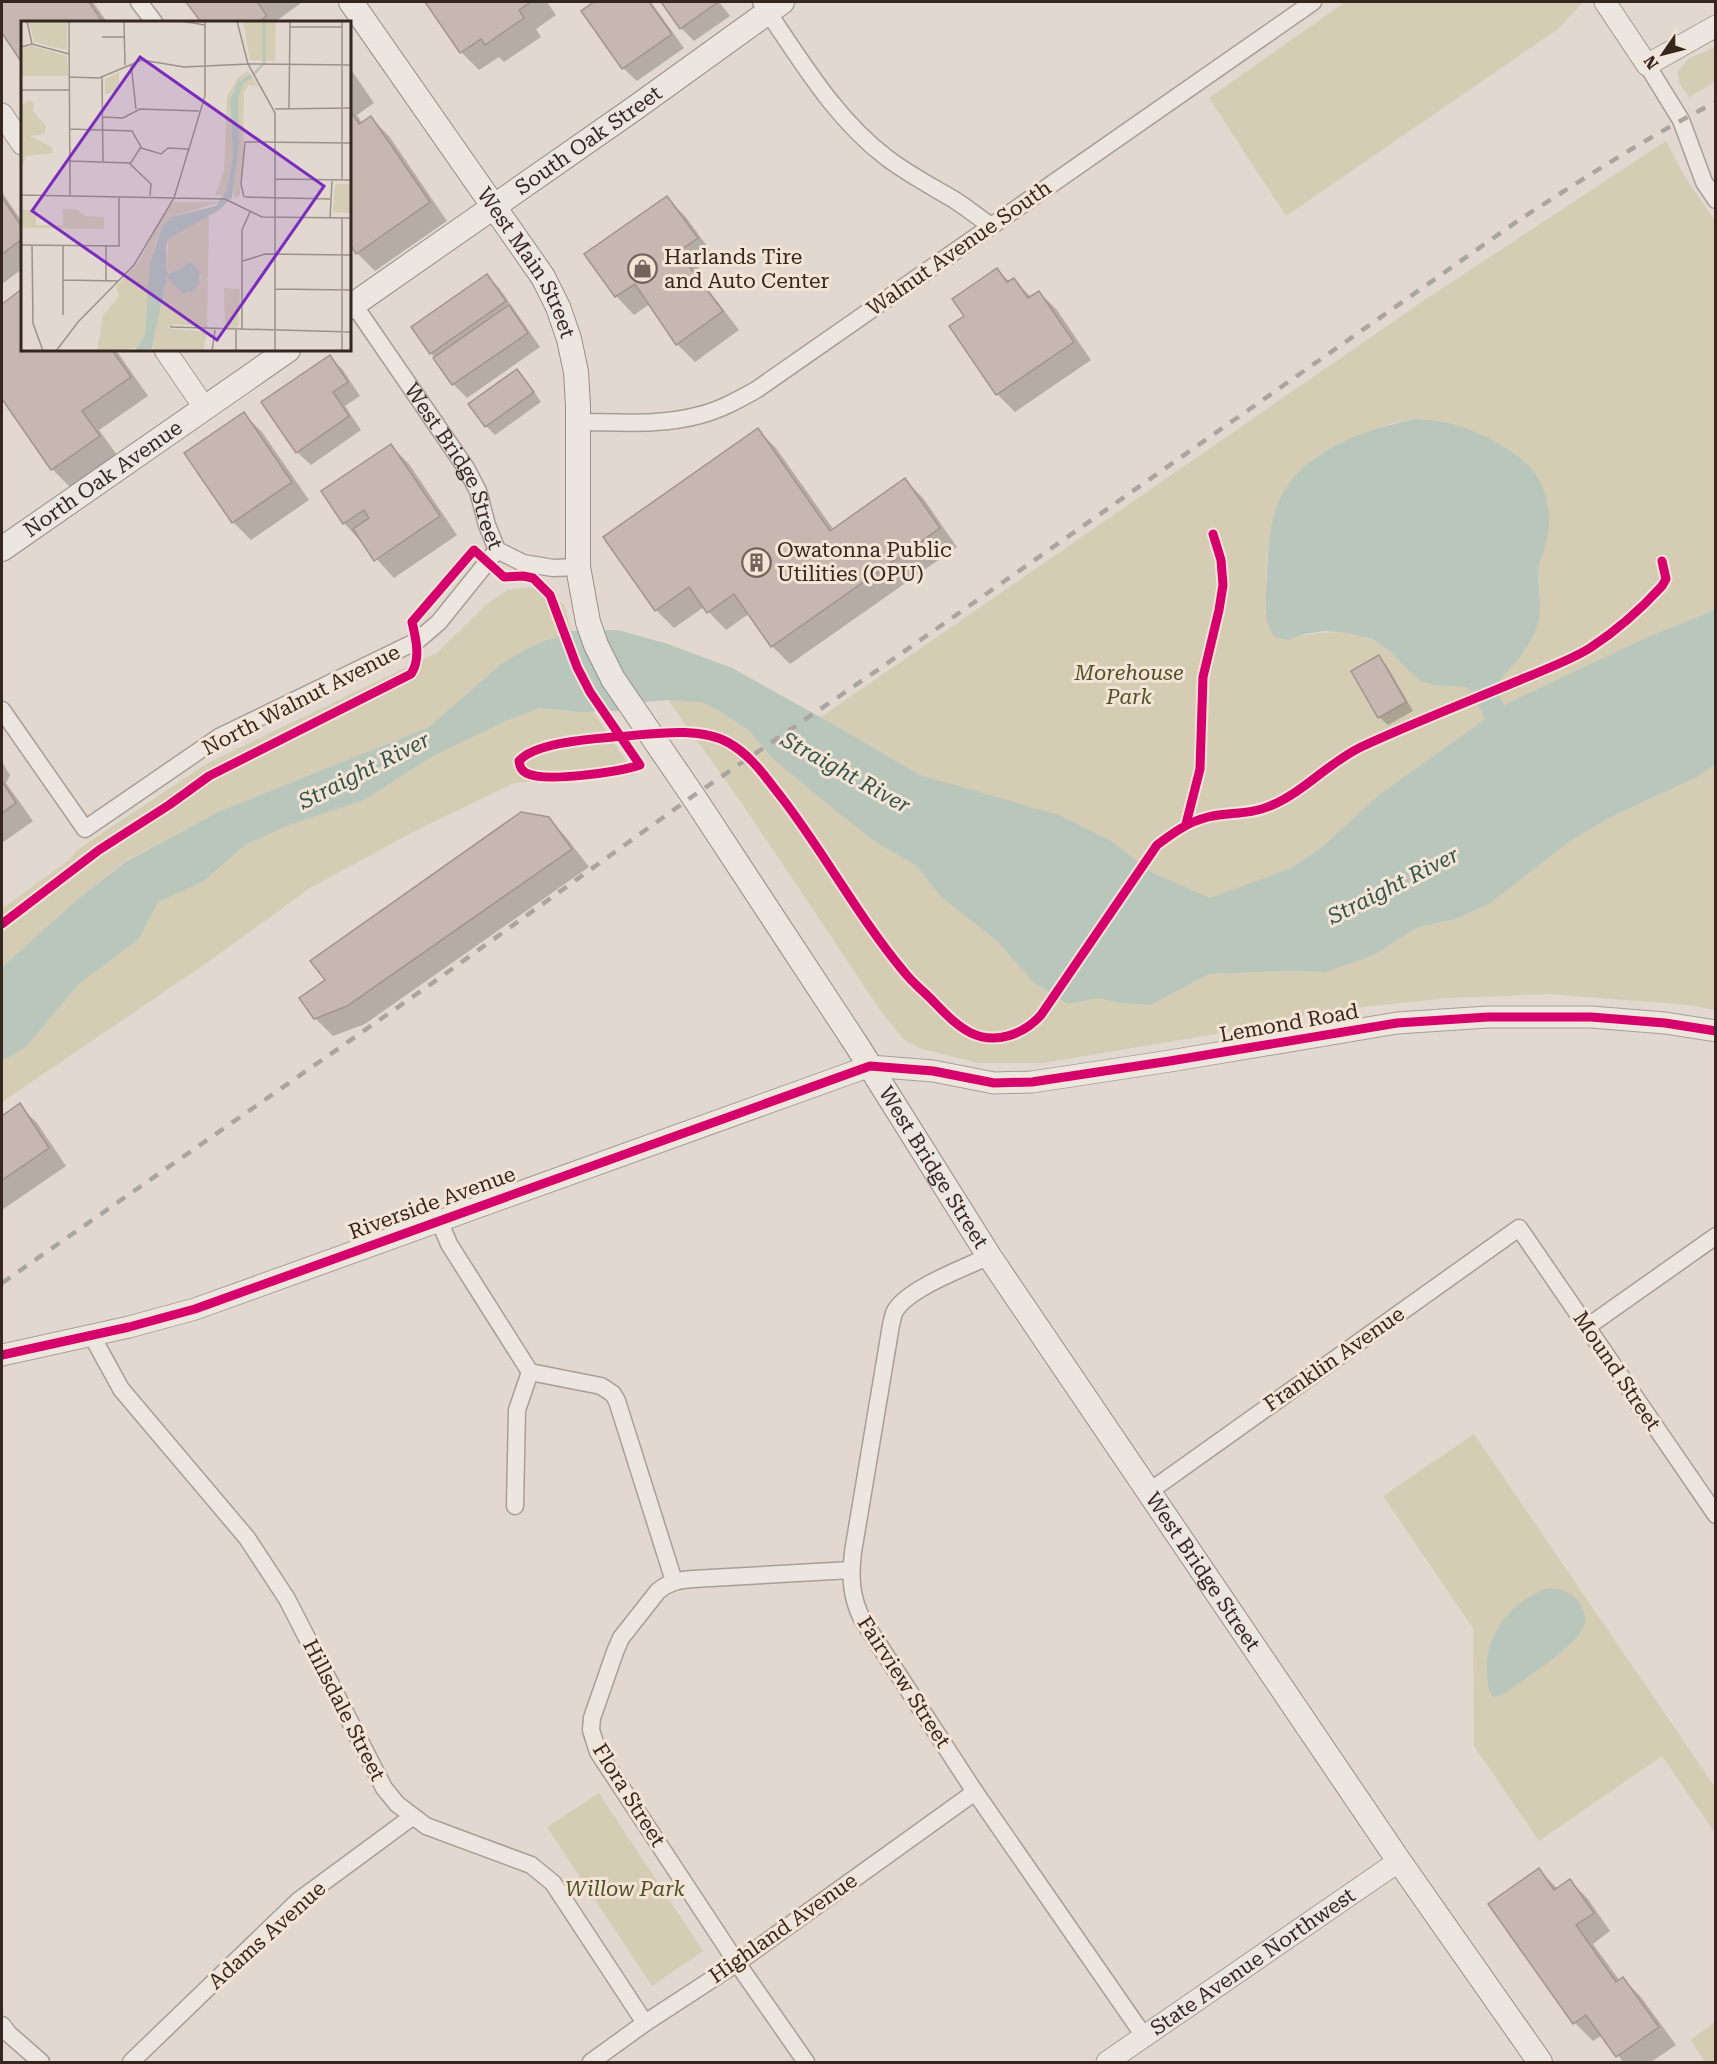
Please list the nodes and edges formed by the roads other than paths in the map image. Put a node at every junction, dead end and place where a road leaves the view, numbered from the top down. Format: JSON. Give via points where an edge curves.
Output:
{"nodes":[{"id":1,"x":139,"y":2,"type":"edge"},
{"id":2,"x":351,"y":2,"type":"edge"},
{"id":3,"x":1313,"y":2,"type":"edge"},
{"id":4,"x":1605,"y":2,"type":"edge"},
{"id":5,"x":770,"y":5,"type":"edge"},
{"id":6,"x":153,"y":21,"type":"edge"},
{"id":7,"x":1716,"y":26,"type":"edge"},
{"id":8,"x":1647,"y":64,"type":"junction"},
{"id":9,"x":2,"y":114,"type":"edge"},
{"id":10,"x":21,"y":142,"type":"edge"},
{"id":11,"x":1716,"y":200,"type":"edge"},
{"id":12,"x":494,"y":206,"type":"junction"},
{"id":13,"x":991,"y":226,"type":"junction"},
{"id":14,"x":351,"y":303,"type":"edge"},
{"id":15,"x":166,"y":351,"type":"edge"},
{"id":16,"x":287,"y":351,"type":"edge"},
{"id":17,"x":204,"y":407,"type":"junction"},
{"id":18,"x":578,"y":422,"type":"junction"},
{"id":19,"x":2,"y":549,"type":"edge"},
{"id":20,"x":497,"y":550,"type":"junction"},
{"id":21,"x":578,"y":567,"type":"junction"},
{"id":22,"x":2,"y":710,"type":"edge"},
{"id":23,"x":1716,"y":1031,"type":"edge"},
{"id":24,"x":870,"y":1066,"type":"junction"},
{"id":25,"x":439,"y":1220,"type":"junction"},
{"id":26,"x":1519,"y":1228,"type":"joint"},
{"id":27,"x":1716,"y":1236,"type":"edge"},
{"id":28,"x":989,"y":1256,"type":"junction"},
{"id":29,"x":1587,"y":1327,"type":"junction"},
{"id":30,"x":92,"y":1336,"type":"junction"},
{"id":31,"x":2,"y":1355,"type":"edge"},
{"id":32,"x":530,"y":1372,"type":"junction"},
{"id":33,"x":1150,"y":1491,"type":"junction"},
{"id":34,"x":515,"y":1506,"type":"dead end"},
{"id":35,"x":1716,"y":1515,"type":"edge"},
{"id":36,"x":851,"y":1570,"type":"junction"},
{"id":37,"x":674,"y":1581,"type":"junction"},
{"id":38,"x":975,"y":1792,"type":"junction"},
{"id":39,"x":412,"y":1817,"type":"junction"},
{"id":40,"x":1399,"y":1860,"type":"junction"},
{"id":41,"x":737,"y":1963,"type":"junction"},
{"id":42,"x":645,"y":2023,"type":"junction"},
{"id":43,"x":2,"y":2025,"type":"edge"},
{"id":44,"x":1144,"y":2036,"type":"junction"},
{"id":45,"x":41,"y":2062,"type":"edge"},
{"id":46,"x":131,"y":2062,"type":"edge"},
{"id":47,"x":591,"y":2062,"type":"edge"},
{"id":48,"x":806,"y":2062,"type":"edge"},
{"id":49,"x":1107,"y":2062,"type":"edge"},
{"id":50,"x":1540,"y":2062,"type":"edge"}],
"edges":[{"from":1,"to":6,"type":"street"},
{"from":2,"to":12,"type":"main road","name":"West Main Street"},
{"from":3,"to":13,"type":"street","name":"Walnut Avenue South"},
{"from":4,"to":8,"type":"street"},
{"from":5,"to":12,"type":"main road","name":"South Oak Street","via":[[635,108]]},
{"from":5,"to":13,"type":"street","via":[[823,93],[857,133],[917,179]]},
{"from":7,"to":8,"type":"street"},
{"from":8,"to":11,"type":"street","via":[[1681,120],[1704,182]]},
{"from":9,"to":10,"type":"street"},
{"from":12,"to":14,"type":"main road","name":"South Oak Street"},
{"from":12,"to":18,"type":"main road","name":"West Main Street","via":[[543,277],[558,307],[576,372]]},
{"from":13,"to":18,"type":"street","name":"Walnut Avenue South","via":[[729,405],[669,421]]},
{"from":14,"to":20,"type":"street","name":"West Bridge Street","via":[[466,468],[478,491]]},
{"from":15,"to":17,"type":"street"},
{"from":16,"to":17,"type":"main road"},
{"from":17,"to":19,"type":"main road","name":"North Oak Avenue"},
{"from":18,"to":21,"type":"main road","name":"West Main Street"},
{"from":20,"to":21,"type":"street","name":"West Bridge Street","via":[[523,563]]},
{"from":20,"to":22,"type":"street","name":"North Walnut Avenue","via":[[440,622],[417,641],[219,737],[85,829]]},
{"from":21,"to":24,"type":"main road","name":"West Bridge Street","via":[[591,629],[625,699]]},
{"from":23,"to":24,"type":"street","name":"Lemond Road","via":[[1591,1017],[1488,1017],[1397,1023],[1032,1082],[994,1083],[933,1071]]},
{"from":24,"to":25,"type":"street","name":"Riverside Avenue"},
{"from":24,"to":28,"type":"main road","name":"West Bridge Street"},
{"from":25,"to":30,"type":"street","name":"Riverside Avenue","via":[[195,1309]]},
{"from":25,"to":32,"type":"street","via":[[449,1244]]},
{"from":26,"to":29,"type":"street","name":"Mound Street"},
{"from":26,"to":33,"type":"street","name":"Franklin Avenue"},
{"from":27,"to":29,"type":"street"},
{"from":28,"to":33,"type":"main road","name":"West Bridge Street"},
{"from":28,"to":36,"type":"street","name":"Fairview Street","via":[[917,1290],[895,1311]]},
{"from":29,"to":35,"type":"street","name":"Mound Street"},
{"from":30,"to":31,"type":"street","name":"Riverside Avenue"},
{"from":30,"to":39,"type":"street","name":"Hillsdale Street","via":[[121,1389],[269,1569],[384,1788]]},
{"from":32,"to":34,"type":"street","via":[[517,1410]]},
{"from":32,"to":37,"type":"street","via":[[601,1386],[613,1394]]},
{"from":33,"to":40,"type":"main road","name":"West Bridge Street"},
{"from":36,"to":37,"type":"street"},
{"from":36,"to":38,"type":"street","name":"Fairview Street","via":[[852,1590],[862,1619]]},
{"from":37,"to":41,"type":"street","name":"Flora Street","via":[[658,1591],[621,1638],[591,1730],[598,1752]]},
{"from":38,"to":41,"type":"street","name":"Highland Avenue"},
{"from":38,"to":44,"type":"street","name":"Fairview Street"},
{"from":39,"to":42,"type":"street","name":"Hillsdale Street","via":[[543,1874],[553,1883]]},
{"from":39,"to":46,"type":"street","name":"Adams Avenue","via":[[298,1901]]},
{"from":40,"to":44,"type":"street","name":"State Avenue Northwest"},
{"from":40,"to":50,"type":"main road","name":"West Bridge Street"},
{"from":41,"to":42,"type":"street","name":"Highland Avenue"},
{"from":41,"to":48,"type":"street","name":"Flora Street"},
{"from":42,"to":47,"type":"street","name":"Highland Avenue"},
{"from":43,"to":45,"type":"street"},
{"from":44,"to":49,"type":"street","name":"State Avenue Northwest"}]}
